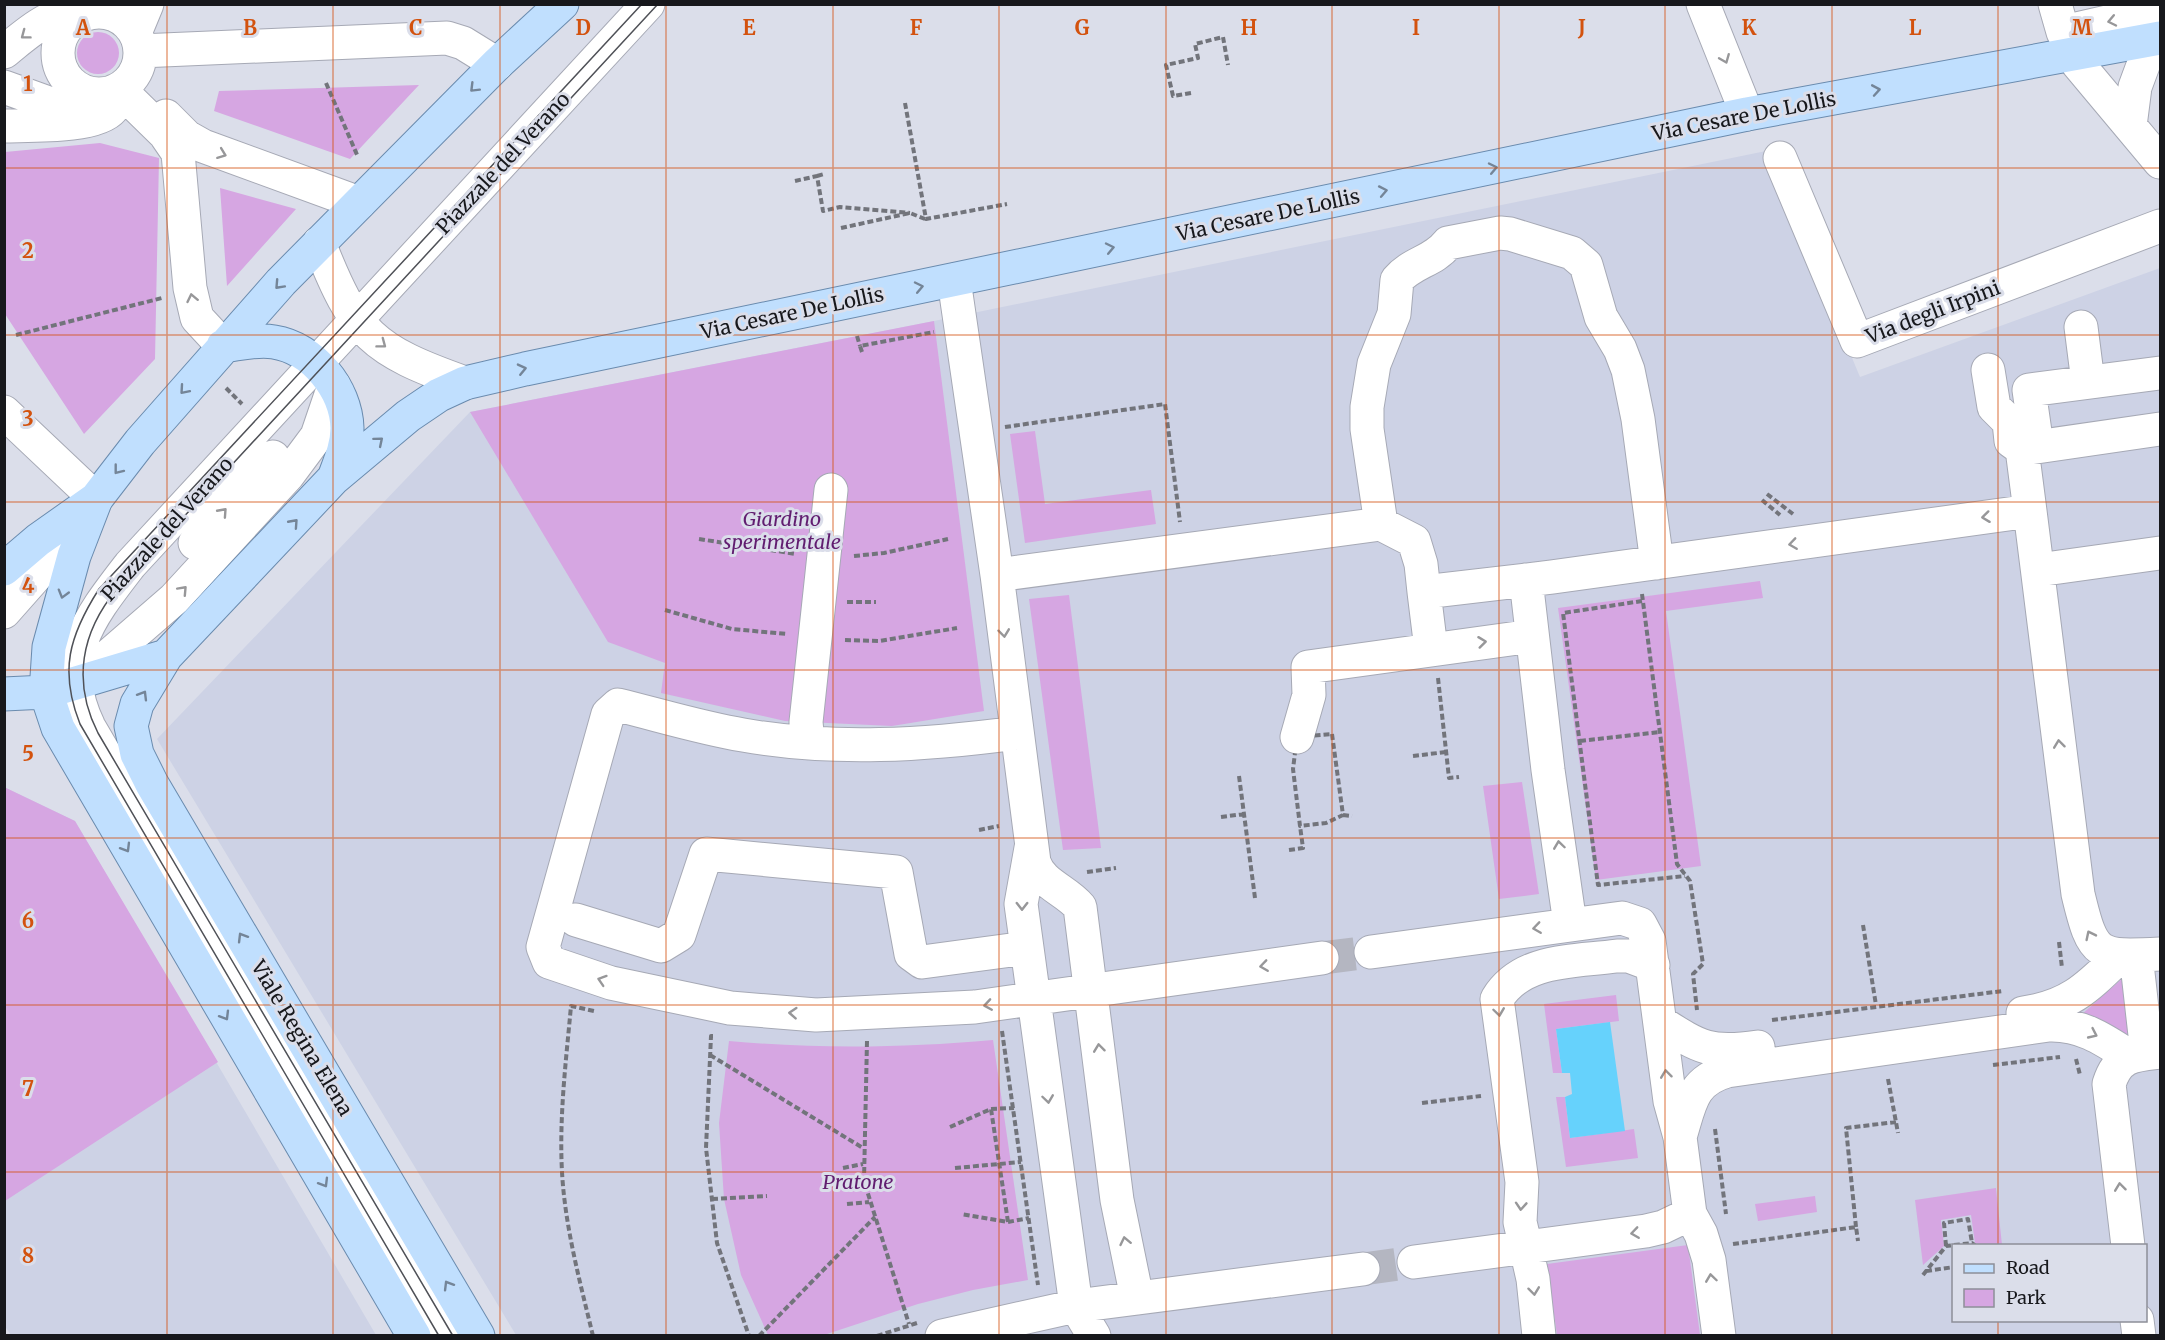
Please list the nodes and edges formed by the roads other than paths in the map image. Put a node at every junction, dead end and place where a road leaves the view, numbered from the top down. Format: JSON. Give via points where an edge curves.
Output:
{"nodes":[{"id":1,"x":562,"y":4,"type":"edge"},
{"id":2,"x":648,"y":4,"type":"edge"},
{"id":3,"x":1703,"y":4,"type":"edge"},
{"id":4,"x":2158,"y":30,"type":"edge"},
{"id":5,"x":2064,"y":31,"type":"edge"},
{"id":6,"x":123,"y":41,"type":"edge"},
{"id":7,"x":4,"y":52,"type":"edge"},
{"id":8,"x":497,"y":64,"type":"junction"},
{"id":9,"x":4,"y":87,"type":"edge"},
{"id":10,"x":1748,"y":114,"type":"junction"},
{"id":11,"x":92,"y":119,"type":"junction"},
{"id":12,"x":4,"y":126,"type":"edge"},
{"id":13,"x":2130,"y":126,"type":"junction"},
{"id":14,"x":1780,"y":158,"type":"dead end"},
{"id":15,"x":2160,"y":162,"type":"edge"},
{"id":16,"x":358,"y":203,"type":"junction"},
{"id":17,"x":2160,"y":226,"type":"edge"},
{"id":18,"x":320,"y":243,"type":"junction"},
{"id":19,"x":954,"y":280,"type":"junction"},
{"id":20,"x":357,"y":322,"type":"junction"},
{"id":21,"x":2081,"y":327,"type":"dead end"},
{"id":22,"x":223,"y":346,"type":"junction"},
{"id":23,"x":1988,"y":370,"type":"dead end"},
{"id":24,"x":2160,"y":374,"type":"edge"},
{"id":25,"x":326,"y":375,"type":"junction"},
{"id":26,"x":465,"y":382,"type":"junction"},
{"id":27,"x":2088,"y":382,"type":"junction"},
{"id":28,"x":4,"y":412,"type":"edge"},
{"id":29,"x":2160,"y":429,"type":"edge"},
{"id":30,"x":2030,"y":448,"type":"junction"},
{"id":31,"x":334,"y":478,"type":"junction"},
{"id":32,"x":831,"y":490,"type":"dead end"},
{"id":33,"x":96,"y":499,"type":"junction"},
{"id":34,"x":2030,"y":511,"type":"junction"},
{"id":35,"x":1381,"y":524,"type":"junction"},
{"id":36,"x":2160,"y":553,"type":"edge"},
{"id":37,"x":1648,"y":564,"type":"junction"},
{"id":38,"x":4,"y":569,"type":"edge"},
{"id":39,"x":2038,"y":570,"type":"junction"},
{"id":40,"x":997,"y":575,"type":"junction"},
{"id":41,"x":1526,"y":580,"type":"junction"},
{"id":42,"x":1424,"y":592,"type":"junction"},
{"id":43,"x":4,"y":612,"type":"edge"},
{"id":44,"x":1532,"y":636,"type":"junction"},
{"id":45,"x":1433,"y":649,"type":"junction"},
{"id":46,"x":166,"y":656,"type":"junction"},
{"id":47,"x":61,"y":688,"type":"junction"},
{"id":48,"x":4,"y":694,"type":"edge"},
{"id":49,"x":4,"y":720,"type":"edge"},
{"id":50,"x":1016,"y":733,"type":"junction"},
{"id":51,"x":1297,"y":737,"type":"road end"},
{"id":52,"x":132,"y":738,"type":"junction"},
{"id":53,"x":808,"y":743,"type":"junction"},
{"id":54,"x":109,"y":789,"type":"junction"},
{"id":55,"x":1031,"y":849,"type":"junction"},
{"id":56,"x":576,"y":920,"type":"dead end"},
{"id":57,"x":1570,"y":924,"type":"junction"},
{"id":58,"x":1027,"y":948,"type":"junction"},
{"id":59,"x":1371,"y":952,"type":"tunnel mouth"},
{"id":60,"x":2138,"y":955,"type":"edge"},
{"id":61,"x":1322,"y":958,"type":"tunnel mouth"},
{"id":62,"x":1653,"y":965,"type":"junction"},
{"id":63,"x":1091,"y":989,"type":"junction"},
{"id":64,"x":1034,"y":997,"type":"junction"},
{"id":65,"x":1660,"y":1022,"type":"junction"},
{"id":66,"x":2145,"y":1054,"type":"edge"},
{"id":67,"x":1680,"y":1137,"type":"junction"},
{"id":68,"x":1690,"y":1214,"type":"junction"},
{"id":69,"x":2127,"y":1244,"type":"edge"},
{"id":70,"x":1524,"y":1248,"type":"junction"},
{"id":71,"x":1413,"y":1262,"type":"tunnel mouth"},
{"id":72,"x":1363,"y":1269,"type":"tunnel mouth"},
{"id":73,"x":1137,"y":1298,"type":"junction"},
{"id":74,"x":1076,"y":1306,"type":"junction"},
{"id":75,"x":931,"y":1329,"type":"edge"},
{"id":76,"x":414,"y":1335,"type":"edge"},
{"id":77,"x":445,"y":1335,"type":"edge"},
{"id":78,"x":478,"y":1335,"type":"edge"},
{"id":79,"x":1094,"y":1335,"type":"edge"},
{"id":80,"x":1539,"y":1335,"type":"edge"},
{"id":81,"x":1719,"y":1335,"type":"edge"}],
"edges":[{"from":1,"to":8,"type":"main road"},
{"from":2,"to":20,"type":"street","name":"Piazzale del Verano"},
{"from":3,"to":10,"type":"street","one_way":true},
{"from":4,"to":5,"type":"main road","name":"Via Cesare De Lollis"},
{"from":4,"to":13,"type":"street","via":[[2135,87]]},
{"from":10,"to":5,"type":"main road","name":"Via Cesare De Lollis","one_way":true},
{"from":5,"to":13,"type":"street"},
{"from":6,"to":7,"type":"street","one_way":true,"via":[[66,13],[49,18]]},
{"from":6,"to":8,"type":"street","via":[[447,38]]},
{"from":6,"to":11,"type":"street","via":[[114,108]]},
{"from":6,"to":16,"type":"street","one_way":true,"via":[[167,118],[194,141]]},
{"from":22,"to":6,"type":"street","one_way":true,"via":[[197,318],[190,288],[178,153],[165,134]]},
{"from":8,"to":16,"type":"main road","one_way":true},
{"from":9,"to":11,"type":"street"},
{"from":19,"to":10,"type":"main road","name":"Via Cesare De Lollis","one_way":true},
{"from":11,"to":12,"type":"street"},
{"from":13,"to":15,"type":"street"},
{"from":14,"to":17,"type":"street","name":"Via degli Irpini","via":[[1857,341]]},
{"from":16,"to":18,"type":"main road"},
{"from":18,"to":20,"type":"street","via":[[340,295]]},
{"from":18,"to":22,"type":"main road","one_way":true},
{"from":26,"to":19,"type":"main road","name":"Via Cesare De Lollis","one_way":true},
{"from":19,"to":40,"type":"street"},
{"from":20,"to":25,"type":"street","name":"Piazzale del Verano"},
{"from":20,"to":26,"type":"street","one_way":true,"via":[[392,352],[423,368]]},
{"from":21,"to":27,"type":"street"},
{"from":22,"to":25,"type":"main road","via":[[260,341],[279,343],[299,351]]},
{"from":22,"to":33,"type":"main road","one_way":true},
{"from":23,"to":30,"type":"street","via":[[1994,407],[2009,422],[2011,441]]},
{"from":24,"to":27,"type":"street"},
{"from":25,"to":31,"type":"main road","via":[[346,428],[345,446]]},
{"from":25,"to":47,"type":"street","name":"Piazzale del Verano","via":[[143,600]]},
{"from":31,"to":26,"type":"main road","one_way":true,"via":[[420,407]]},
{"from":27,"to":30,"type":"street","via":[[2029,390]]},
{"from":28,"to":33,"type":"street"},
{"from":29,"to":30,"type":"street"},
{"from":30,"to":34,"type":"street"},
{"from":46,"to":31,"type":"main road","one_way":true},
{"from":32,"to":53,"type":"street","via":[[806,722]]},
{"from":33,"to":38,"type":"main road"},
{"from":33,"to":43,"type":"street"},
{"from":33,"to":47,"type":"main road","one_way":true,"via":[[74,556],[46,664]]},
{"from":34,"to":37,"type":"street","one_way":true},
{"from":34,"to":39,"type":"street"},
{"from":35,"to":37,"type":"street","via":[[1367,407],[1374,364],[1394,314],[1397,280],[1413,266],[1438,255],[1448,243],[1510,234],[1572,253],[1589,272],[1601,317],[1628,370],[1638,419]]},
{"from":35,"to":40,"type":"street"},
{"from":35,"to":42,"type":"street","via":[[1413,541]]},
{"from":36,"to":39,"type":"street"},
{"from":37,"to":41,"type":"street"},
{"from":60,"to":39,"type":"street","one_way":true,"via":[[2101,949],[2089,938],[2078,894]]},
{"from":40,"to":50,"type":"street","one_way":true},
{"from":41,"to":42,"type":"street"},
{"from":41,"to":44,"type":"street"},
{"from":42,"to":45,"type":"street"},
{"from":45,"to":44,"type":"street","one_way":true},
{"from":57,"to":44,"type":"street","one_way":true},
{"from":45,"to":51,"type":"street","via":[[1308,667],[1309,695]]},
{"from":46,"to":47,"type":"main road"},
{"from":52,"to":46,"type":"main road","one_way":true,"via":[[137,704]]},
{"from":47,"to":48,"type":"main road"},
{"from":47,"to":49,"type":"main road"},
{"from":47,"to":54,"type":"street","via":[[83,716]]},
{"from":47,"to":54,"type":"main road","via":[[52,716],[64,739]]},
{"from":50,"to":53,"type":"street","via":[[923,744]]},
{"from":50,"to":55,"type":"street"},
{"from":52,"to":54,"type":"street"},
{"from":78,"to":52,"type":"main road","name":"Viale Regina Elena","one_way":true,"via":[[152,784]]},
{"from":64,"to":53,"type":"street","one_way":true,"via":[[975,1007],[816,1015],[730,1008],[611,983],[549,962],[543,947],[608,714],[618,705],[741,735]]},
{"from":54,"to":76,"type":"main road","one_way":true},
{"from":54,"to":77,"type":"street","name":"Viale Regina Elena"},
{"from":55,"to":58,"type":"street","one_way":true,"via":[[1021,904]]},
{"from":55,"to":63,"type":"street","via":[[1042,878],[1080,907]]},
{"from":56,"to":58,"type":"street","via":[[661,946],[679,935],[706,854],[896,872],[911,954],[922,962]]},
{"from":57,"to":59,"type":"street","one_way":true},
{"from":57,"to":62,"type":"street","via":[[1622,918],[1640,924],[1647,933]]},
{"from":58,"to":64,"type":"street"},
{"from":60,"to":65,"type":"street","via":[[2068,1001],[2038,1011],[1727,1052],[1702,1047]]},
{"from":60,"to":66,"type":"street"},
{"from":61,"to":63,"type":"street","one_way":true},
{"from":62,"to":65,"type":"street"},
{"from":62,"to":70,"type":"street","one_way":true,"via":[[1617,956],[1535,968],[1517,975],[1497,999],[1522,1182]]},
{"from":63,"to":64,"type":"street"},
{"from":73,"to":63,"type":"street","one_way":true,"via":[[1117,1200]]},
{"from":64,"to":74,"type":"street","one_way":true},
{"from":67,"to":65,"type":"street","one_way":true,"via":[[1670,1101]]},
{"from":67,"to":66,"type":"street","one_way":true,"via":[[1697,1088],[1713,1075],[1727,1071],[2049,1024],[2082,1029]]},
{"from":69,"to":66,"type":"street","one_way":true,"via":[[2108,1092],[2112,1075]]},
{"from":67,"to":68,"type":"street"},
{"from":68,"to":70,"type":"street","one_way":true,"via":[[1646,1231]]},
{"from":81,"to":68,"type":"street","one_way":true,"via":[[1709,1260]]},
{"from":70,"to":71,"type":"street"},
{"from":70,"to":80,"type":"street","one_way":true,"via":[[1533,1279]]},
{"from":72,"to":73,"type":"street"},
{"from":73,"to":74,"type":"street"},
{"from":74,"to":75,"type":"street"},
{"from":74,"to":79,"type":"street"}]}
